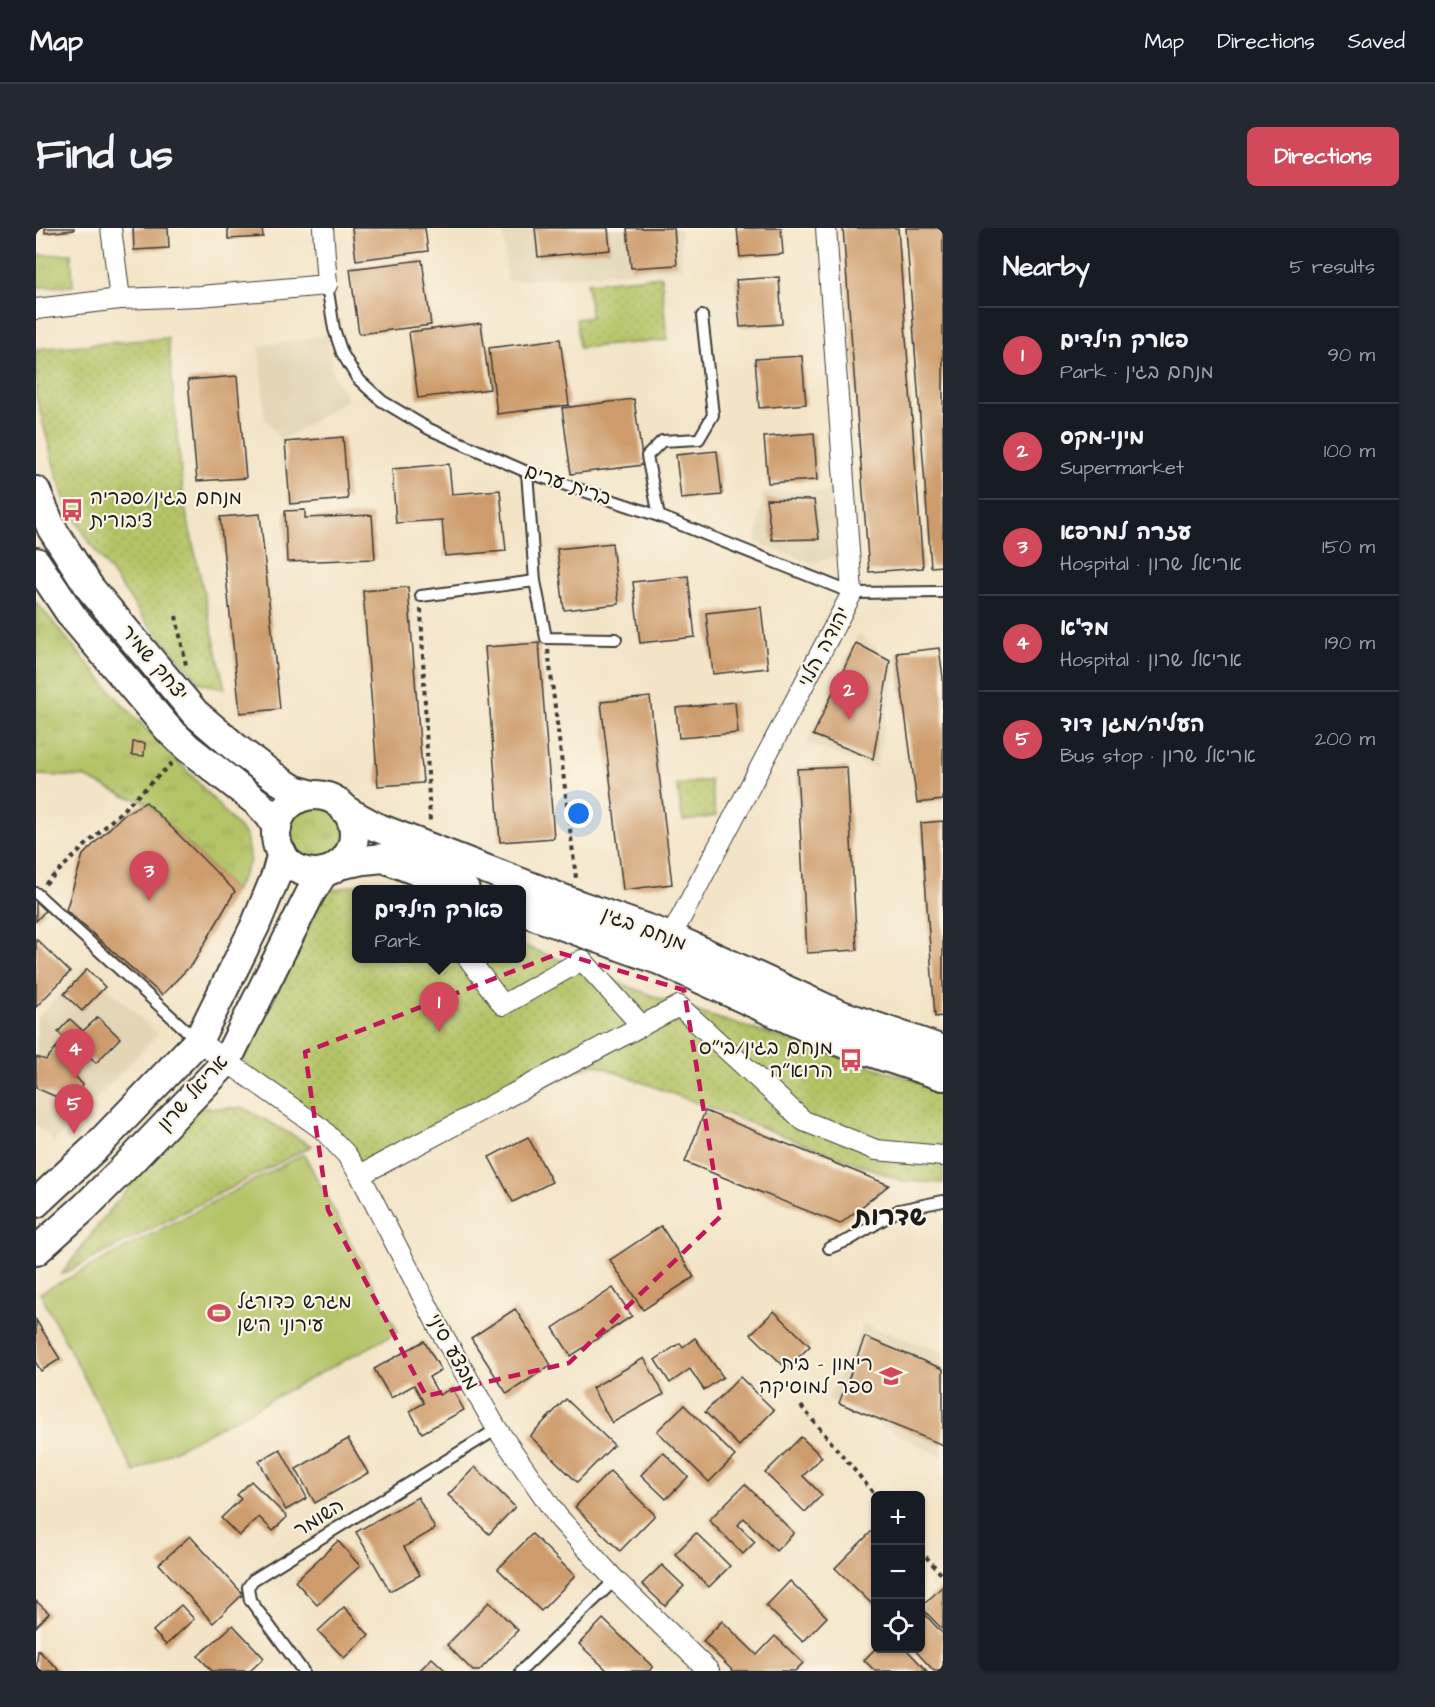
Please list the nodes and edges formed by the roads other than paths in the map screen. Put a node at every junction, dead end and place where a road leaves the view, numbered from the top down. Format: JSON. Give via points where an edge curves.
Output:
{"nodes":[{"id":1,"x":111,"y":228,"type":"edge"},
{"id":2,"x":323,"y":228,"type":"edge"},
{"id":3,"x":826,"y":228,"type":"edge"},
{"id":4,"x":327,"y":285,"type":"junction"},
{"id":5,"x":120,"y":299,"type":"junction"},
{"id":6,"x":42,"y":306,"type":"edge"},
{"id":7,"x":702,"y":316,"type":"dead end"},
{"id":8,"x":527,"y":472,"type":"junction"},
{"id":9,"x":36,"y":491,"type":"edge"},
{"id":10,"x":659,"y":516,"type":"junction"},
{"id":11,"x":36,"y":562,"type":"edge"},
{"id":12,"x":535,"y":581,"type":"junction"},
{"id":13,"x":943,"y":592,"type":"edge"},
{"id":14,"x":852,"y":593,"type":"junction"},
{"id":15,"x":421,"y":596,"type":"road end"},
{"id":16,"x":616,"y":639,"type":"dead end"},
{"id":17,"x":313,"y":795,"type":"junction"},
{"id":18,"x":345,"y":810,"type":"junction"},
{"id":19,"x":279,"y":841,"type":"junction"},
{"id":20,"x":331,"y":869,"type":"junction"},
{"id":21,"x":452,"y":885,"type":"edge"},
{"id":22,"x":36,"y":892,"type":"edge"},
{"id":23,"x":526,"y":912,"type":"edge"},
{"id":24,"x":665,"y":949,"type":"junction"},
{"id":25,"x":472,"y":963,"type":"edge"},
{"id":26,"x":642,"y":1026,"type":"junction"},
{"id":27,"x":198,"y":1041,"type":"junction"},
{"id":28,"x":943,"y":1050,"type":"edge"},
{"id":29,"x":226,"y":1062,"type":"junction"},
{"id":30,"x":943,"y":1076,"type":"edge"},
{"id":31,"x":943,"y":1156,"type":"edge"},
{"id":32,"x":360,"y":1175,"type":"junction"},
{"id":33,"x":943,"y":1201,"type":"edge"},
{"id":34,"x":36,"y":1203,"type":"edge"},
{"id":35,"x":829,"y":1248,"type":"dead end"},
{"id":36,"x":36,"y":1251,"type":"edge"},
{"id":37,"x":497,"y":1429,"type":"junction"},
{"id":38,"x":615,"y":1580,"type":"junction"},
{"id":39,"x":303,"y":1671,"type":"edge"},
{"id":40,"x":521,"y":1671,"type":"edge"},
{"id":41,"x":708,"y":1671,"type":"edge"}],
"edges":[{"from":1,"to":5,"type":"street"},
{"from":2,"to":4,"type":"street","name":"ברית ערים"},
{"from":3,"to":14,"type":"street","name":"יהודה הלוי"},
{"from":4,"to":5,"type":"street"},
{"from":4,"to":8,"type":"lane","name":"ברית ערים","via":[[342,352],[365,386],[429,429]]},
{"from":5,"to":6,"type":"street"},
{"from":7,"to":10,"type":"lane","via":[[713,415],[699,439],[662,441],[647,456]]},
{"from":8,"to":10,"type":"lane","name":"ברית ערים"},
{"from":8,"to":12,"type":"lane"},
{"from":9,"to":17,"type":"main road","name":"יצחק שמיר","via":[[52,529],[90,588],[195,712],[280,781]]},
{"from":10,"to":14,"type":"lane","name":"ברית ערים"},
{"from":11,"to":19,"type":"main road","name":"יצחק שמיר","via":[[72,616],[169,730],[258,803],[270,816]]},
{"from":12,"to":15,"type":"lane"},
{"from":12,"to":16,"type":"lane","via":[[546,638]]},
{"from":13,"to":14,"type":"lane","name":"ברית ערים"},
{"from":14,"to":24,"type":"street","name":"יהודה הלוי"},
{"from":17,"to":18,"type":"main road","via":[[328,798]]},
{"from":17,"to":19,"type":"main road","via":[[290,804],[282,815]]},
{"from":18,"to":20,"type":"main road","via":[[354,826],[354,838],[346,857]]},
{"from":18,"to":24,"type":"main road","name":"מנחם בגין","via":[[376,827],[579,905]]},
{"from":19,"to":20,"type":"main road","via":[[288,862],[300,870],[314,873]]},
{"from":19,"to":27,"type":"main road","name":"אריאל שרון","via":[[275,878]]},
{"from":20,"to":21,"type":"main road","via":[[384,858]]},
{"from":20,"to":29,"type":"main road","name":"אריאל שרון","via":[[310,894]]},
{"from":22,"to":27,"type":"lane"},
{"from":23,"to":24,"type":"main road","name":"מנחם בגין"},
{"from":24,"to":28,"type":"main road","name":"מנחם בגין"},
{"from":24,"to":30,"type":"main road","name":"מנחם בגין","via":[[837,1041]]},
{"from":25,"to":26,"type":"street","via":[[503,1005],[582,960]]},
{"from":26,"to":31,"type":"street","via":[[679,1006],[804,1121],[876,1150]]},
{"from":26,"to":32,"type":"street"},
{"from":27,"to":29,"type":"street","name":"מבצע סיני"},
{"from":27,"to":34,"type":"main road","name":"אריאל שרון"},
{"from":29,"to":32,"type":"street","name":"מבצע סיני","via":[[322,1129]]},
{"from":29,"to":36,"type":"main road","name":"אריאל שרון","via":[[116,1177]]},
{"from":32,"to":37,"type":"street","name":"מבצע סיני","via":[[440,1330]]},
{"from":33,"to":35,"type":"lane","via":[[899,1210]]},
{"from":37,"to":38,"type":"street","name":"מבצע סיני","via":[[558,1517]]},
{"from":37,"to":39,"type":"lane","name":"השומר","via":[[253,1580],[248,1587],[250,1600]]},
{"from":38,"to":40,"type":"lane"},
{"from":38,"to":41,"type":"street","name":"מבצע סיני"}]}
